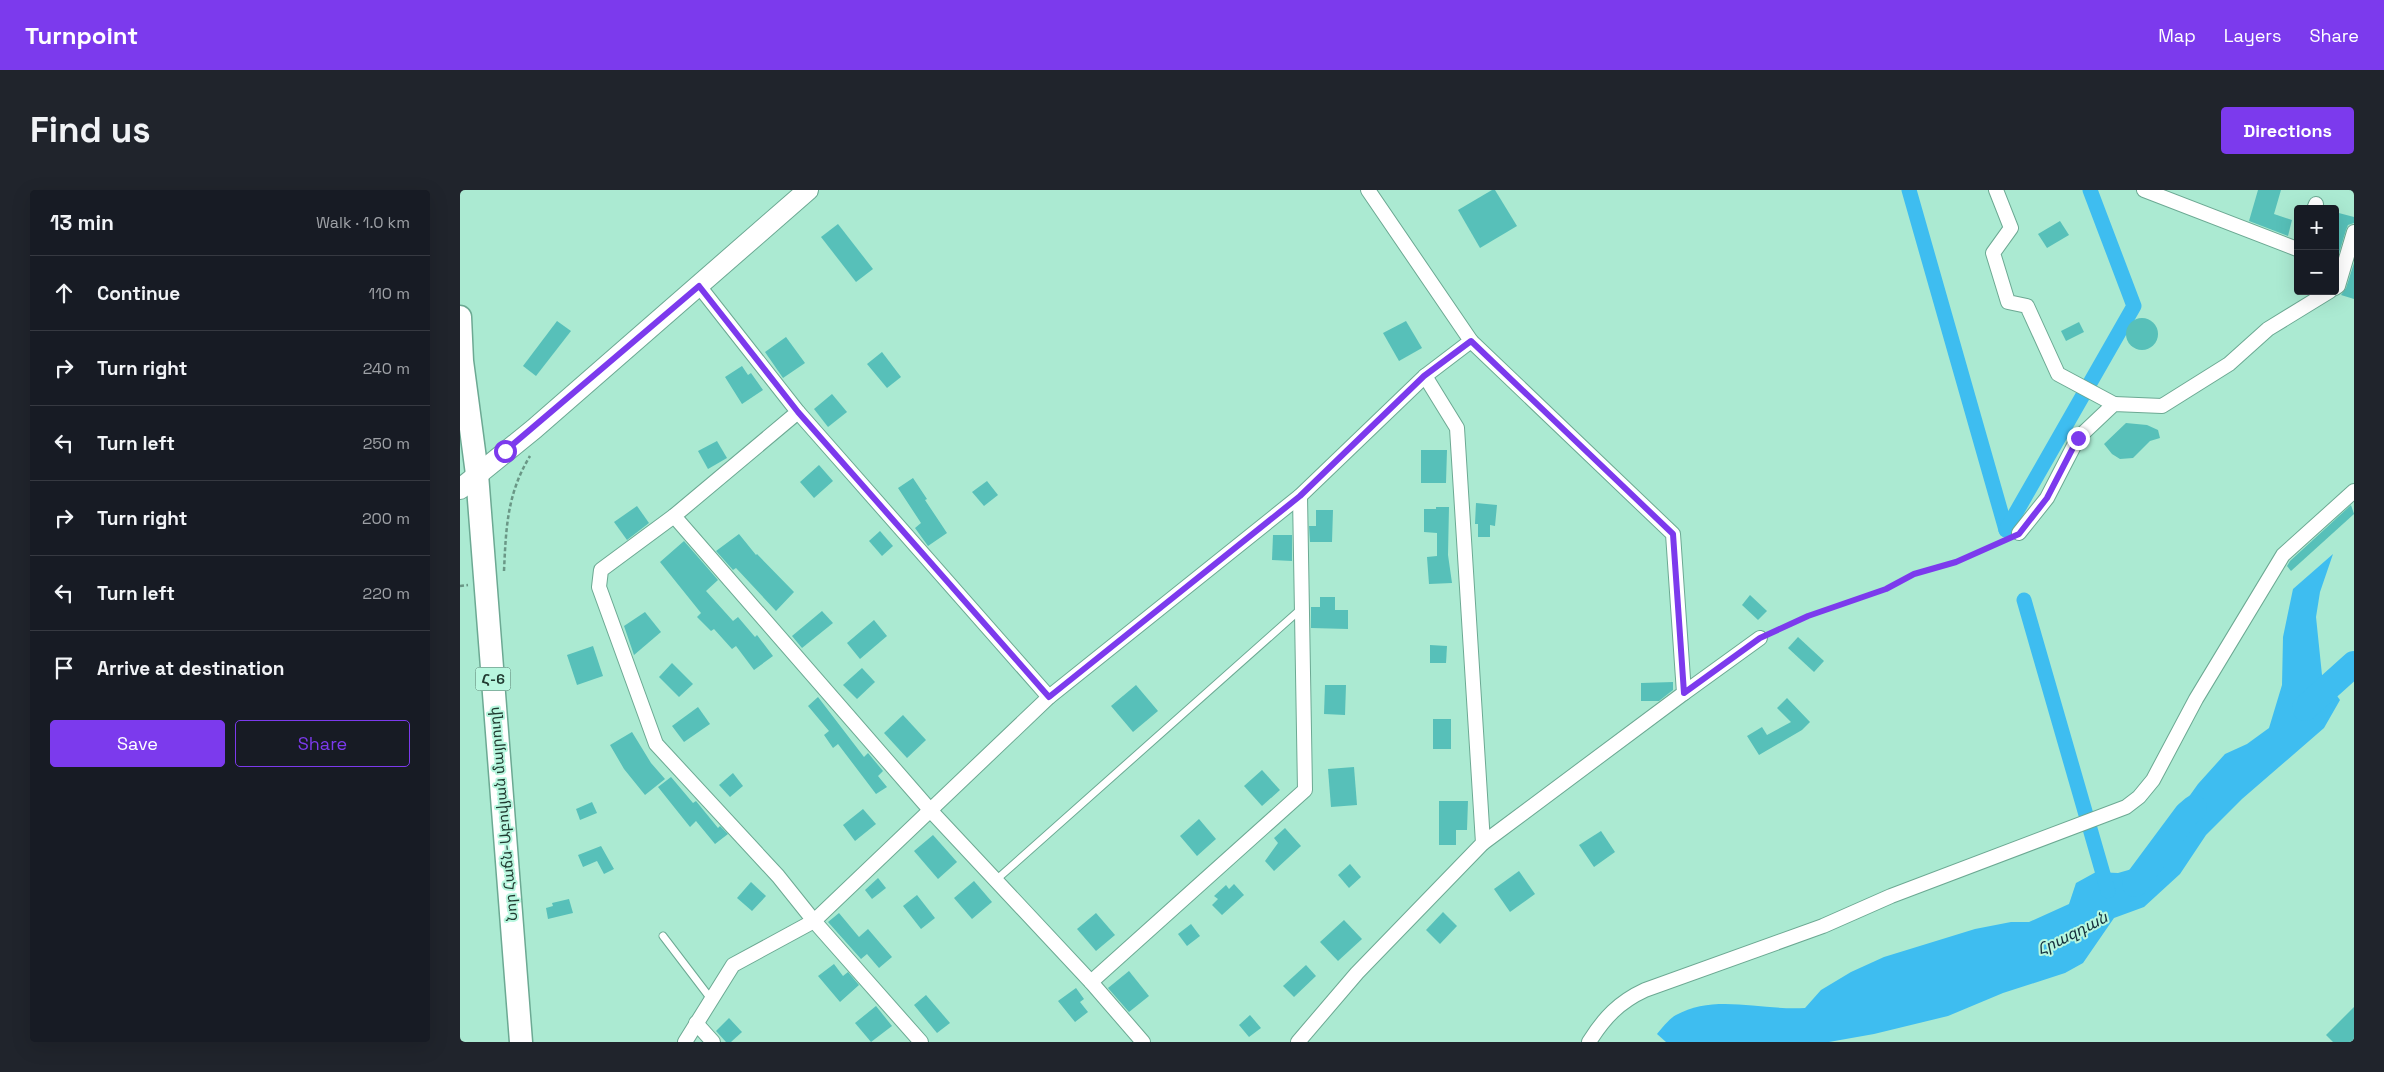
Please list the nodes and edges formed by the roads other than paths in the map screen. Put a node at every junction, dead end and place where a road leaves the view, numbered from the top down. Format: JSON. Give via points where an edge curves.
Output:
{"nodes":[{"id":1,"x":1368,"y":190,"type":"edge"},
{"id":2,"x":1996,"y":190,"type":"edge"},
{"id":3,"x":2144,"y":190,"type":"edge"},
{"id":4,"x":798,"y":195,"type":"edge"},
{"id":5,"x":2354,"y":232,"type":"edge"},
{"id":6,"x":2294,"y":248,"type":"edge"},
{"id":7,"x":2339,"y":283,"type":"edge"},
{"id":8,"x":699,"y":286,"type":"junction"},
{"id":9,"x":2323,"y":295,"type":"edge"},
{"id":10,"x":460,"y":317,"type":"edge"},
{"id":11,"x":1471,"y":341,"type":"junction"},
{"id":12,"x":1424,"y":376,"type":"junction"},
{"id":13,"x":2114,"y":404,"type":"junction"},
{"id":14,"x":798,"y":412,"type":"junction"},
{"id":15,"x":476,"y":474,"type":"junction"},
{"id":16,"x":460,"y":489,"type":"edge"},
{"id":17,"x":2354,"y":491,"type":"edge"},
{"id":18,"x":1300,"y":496,"type":"junction"},
{"id":19,"x":674,"y":516,"type":"junction"},
{"id":20,"x":2019,"y":534,"type":"road end"},
{"id":21,"x":1302,"y":608,"type":"junction"},
{"id":22,"x":1760,"y":638,"type":"road end"},
{"id":23,"x":1684,"y":693,"type":"junction"},
{"id":24,"x":1049,"y":697,"type":"junction"},
{"id":25,"x":932,"y":811,"type":"junction"},
{"id":26,"x":1483,"y":842,"type":"junction"},
{"id":27,"x":996,"y":880,"type":"junction"},
{"id":28,"x":814,"y":921,"type":"junction"},
{"id":29,"x":663,"y":936,"type":"dead end"},
{"id":30,"x":1091,"y":982,"type":"junction"},
{"id":31,"x":711,"y":999,"type":"junction"},
{"id":32,"x":696,"y":1023,"type":"junction"},
{"id":33,"x":521,"y":1042,"type":"edge"},
{"id":34,"x":685,"y":1042,"type":"edge"},
{"id":35,"x":713,"y":1042,"type":"edge"},
{"id":36,"x":921,"y":1042,"type":"edge"},
{"id":37,"x":1143,"y":1042,"type":"edge"},
{"id":38,"x":1298,"y":1042,"type":"edge"},
{"id":39,"x":1589,"y":1042,"type":"edge"}],
"edges":[{"from":1,"to":11,"type":"street"},
{"from":2,"to":13,"type":"street","via":[[2011,228],[1993,253],[2008,302],[2027,306],[2058,374]]},
{"from":3,"to":6,"type":"street"},
{"from":4,"to":8,"type":"street"},
{"from":5,"to":7,"type":"street"},
{"from":8,"to":14,"type":"street"},
{"from":8,"to":15,"type":"street","via":[[534,429]]},
{"from":9,"to":13,"type":"street","via":[[2268,329],[2229,364],[2162,406]]},
{"from":10,"to":15,"type":"main road","name":"Նոր Հաճն-Աբովյան մայրուղի","number":"Հ-6"},
{"from":11,"to":12,"type":"street"},
{"from":11,"to":23,"type":"street","via":[[1673,534]]},
{"from":12,"to":18,"type":"street"},
{"from":12,"to":26,"type":"street","via":[[1457,428]]},
{"from":13,"to":20,"type":"street","via":[[2078,438],[2047,498]]},
{"from":14,"to":19,"type":"street"},
{"from":14,"to":24,"type":"street"},
{"from":15,"to":16,"type":"street"},
{"from":15,"to":33,"type":"main road","name":"Նոր Հաճն-Աբովյան մայրուղի","number":"Հ-6","via":[[495,578]]},
{"from":17,"to":39,"type":"street","via":[[2282,555],[2196,698],[2153,780],[2126,807],[1891,896],[1823,926],[1645,990],[1616,1007],[1602,1021]]},
{"from":18,"to":21,"type":"street"},
{"from":18,"to":24,"type":"street"},
{"from":19,"to":25,"type":"street"},
{"from":19,"to":28,"type":"street","via":[[601,570],[599,587],[656,744],[778,876]]},
{"from":21,"to":27,"type":"lane"},
{"from":21,"to":30,"type":"street","via":[[1305,790]]},
{"from":22,"to":23,"type":"street"},
{"from":23,"to":26,"type":"street"},
{"from":24,"to":25,"type":"street"},
{"from":25,"to":27,"type":"street"},
{"from":25,"to":28,"type":"street"},
{"from":26,"to":38,"type":"street","via":[[1357,973]]},
{"from":27,"to":30,"type":"street"},
{"from":28,"to":31,"type":"street","via":[[733,964]]},
{"from":28,"to":36,"type":"street"},
{"from":29,"to":31,"type":"lane"},
{"from":30,"to":37,"type":"street"},
{"from":31,"to":32,"type":"street"},
{"from":32,"to":34,"type":"street"},
{"from":32,"to":35,"type":"street"}]}
